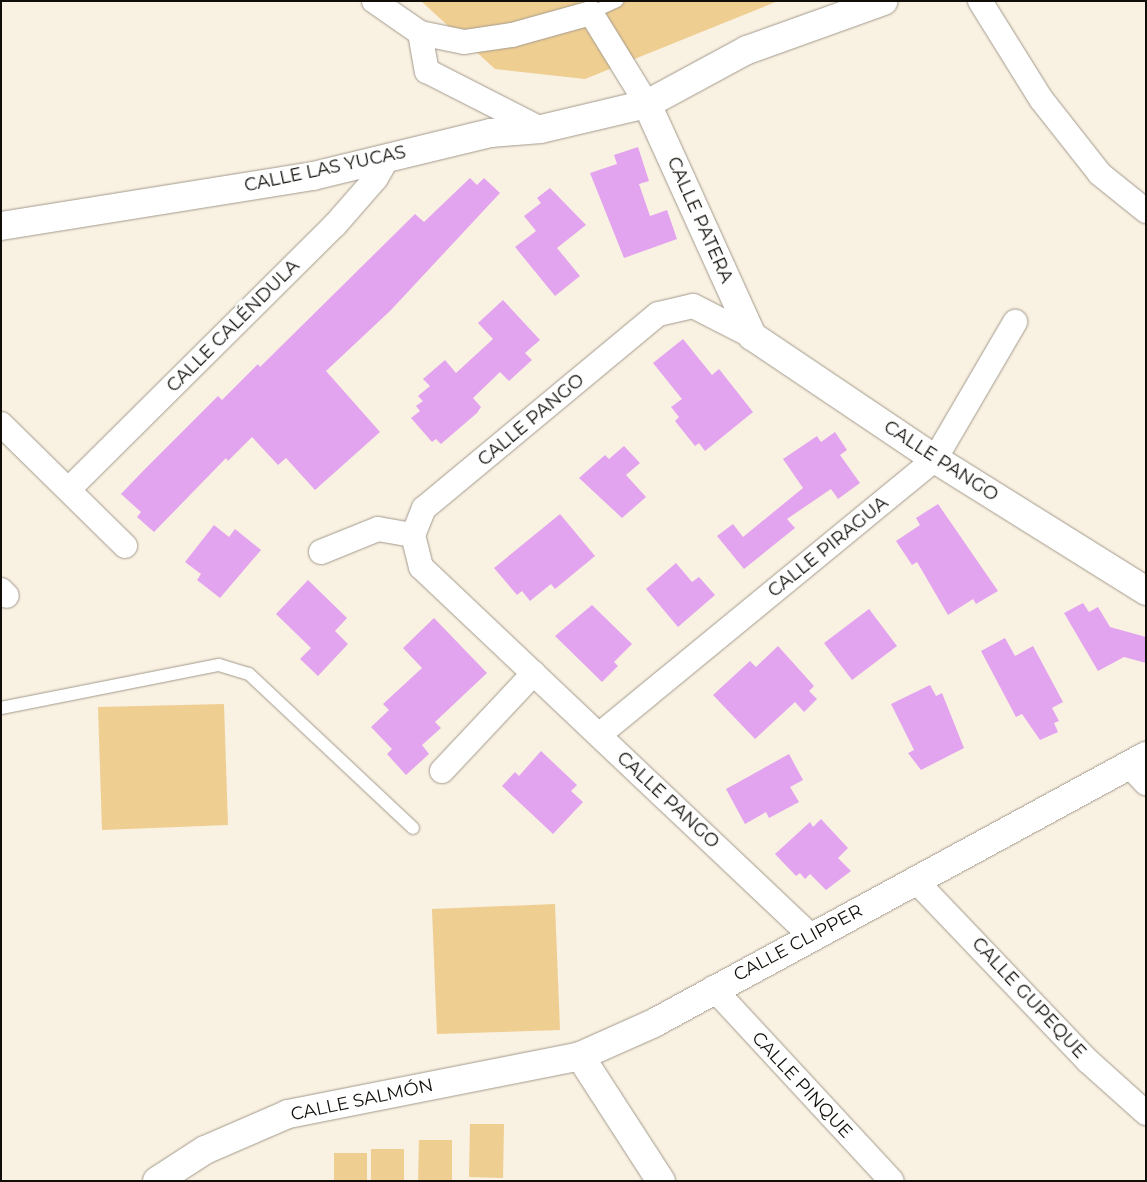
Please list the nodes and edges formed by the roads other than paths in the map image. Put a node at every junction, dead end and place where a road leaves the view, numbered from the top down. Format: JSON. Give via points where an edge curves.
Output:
{"nodes":[{"id":1,"x":374,"y":1,"type":"edge"},
{"id":2,"x":618,"y":1,"type":"edge"},
{"id":3,"x":884,"y":1,"type":"edge"},
{"id":4,"x":980,"y":1,"type":"edge"},
{"id":5,"x":592,"y":7,"type":"edge"},
{"id":6,"x":420,"y":34,"type":"junction"},
{"id":7,"x":648,"y":104,"type":"junction"},
{"id":8,"x":541,"y":129,"type":"junction"},
{"id":9,"x":388,"y":157,"type":"junction"},
{"id":10,"x":1146,"y":212,"type":"edge"},
{"id":11,"x":1,"y":226,"type":"edge"},
{"id":12,"x":1014,"y":322,"type":"dead end"},
{"id":13,"x":752,"y":336,"type":"junction"},
{"id":14,"x":6,"y":437,"type":"edge"},
{"id":15,"x":935,"y":459,"type":"junction"},
{"id":16,"x":69,"y":489,"type":"junction"},
{"id":17,"x":412,"y":535,"type":"junction"},
{"id":18,"x":125,"y":546,"type":"dead end"},
{"id":19,"x":321,"y":552,"type":"dead end"},
{"id":20,"x":1146,"y":592,"type":"edge"},
{"id":21,"x":534,"y":673,"type":"junction"},
{"id":22,"x":1,"y":708,"type":"edge"},
{"id":23,"x":599,"y":735,"type":"junction"},
{"id":24,"x":1140,"y":768,"type":"edge"},
{"id":25,"x":442,"y":771,"type":"dead end"},
{"id":26,"x":413,"y":828,"type":"dead end"},
{"id":27,"x":915,"y":880,"type":"junction"},
{"id":28,"x":811,"y":936,"type":"junction"},
{"id":29,"x":713,"y":988,"type":"junction"},
{"id":30,"x":580,"y":1056,"type":"junction"},
{"id":31,"x":1146,"y":1113,"type":"edge"},
{"id":32,"x":157,"y":1181,"type":"edge"},
{"id":33,"x":661,"y":1181,"type":"edge"},
{"id":34,"x":892,"y":1181,"type":"edge"}],
"edges":[{"from":1,"to":6,"type":"street"},
{"from":2,"to":5,"type":"lane"},
{"from":3,"to":7,"type":"street","name":"CALLE LAS YUCAS","via":[[747,50]]},
{"from":4,"to":10,"type":"street","via":[[1041,99],[1100,174]]},
{"from":5,"to":6,"type":"street","via":[[512,35],[464,42]]},
{"from":5,"to":7,"type":"street"},
{"from":6,"to":8,"type":"street","via":[[427,71]]},
{"from":7,"to":8,"type":"street","name":"CALLE LAS YUCAS"},
{"from":7,"to":13,"type":"street","name":"CALLE PATERA"},
{"from":8,"to":9,"type":"street","name":"CALLE LAS YUCAS","via":[[491,133]]},
{"from":9,"to":11,"type":"street","name":"CALLE LAS YUCAS","via":[[313,176]]},
{"from":9,"to":16,"type":"street","name":"CALLE CALÉNDULA","via":[[376,178],[335,225]]},
{"from":12,"to":15,"type":"street","name":"CALLE PIRAGUA"},
{"from":13,"to":15,"type":"street","name":"CALLE PANGO"},
{"from":13,"to":17,"type":"street","name":"CALLE PANGO","via":[[693,306],[658,314],[424,508]]},
{"from":14,"to":16,"type":"street"},
{"from":15,"to":20,"type":"street","name":"CALLE PANGO"},
{"from":15,"to":23,"type":"street","name":"CALLE PIRAGUA"},
{"from":16,"to":18,"type":"street"},
{"from":17,"to":19,"type":"street","via":[[378,529]]},
{"from":17,"to":21,"type":"street","name":"CALLE PANGO","via":[[421,567]]},
{"from":21,"to":23,"type":"street","name":"CALLE PANGO"},
{"from":21,"to":25,"type":"street"},
{"from":22,"to":26,"type":"lane","via":[[219,665],[249,674]]},
{"from":23,"to":28,"type":"street","name":"CALLE PANGO"},
{"from":24,"to":27,"type":"street","name":"CALLE CLIPPER"},
{"from":27,"to":28,"type":"street","name":"CALLE CLIPPER"},
{"from":27,"to":31,"type":"street","name":"CALLE GUPEQUE","via":[[1088,1061]]},
{"from":28,"to":29,"type":"street","name":"CALLE CLIPPER"},
{"from":29,"to":30,"type":"street","name":"CALLE CLIPPER","via":[[654,1022]]},
{"from":29,"to":34,"type":"street","name":"CALLE PINQUE"},
{"from":30,"to":32,"type":"street","name":"CALLE SALMÓN","via":[[288,1114],[205,1150]]},
{"from":30,"to":33,"type":"street"}]}
